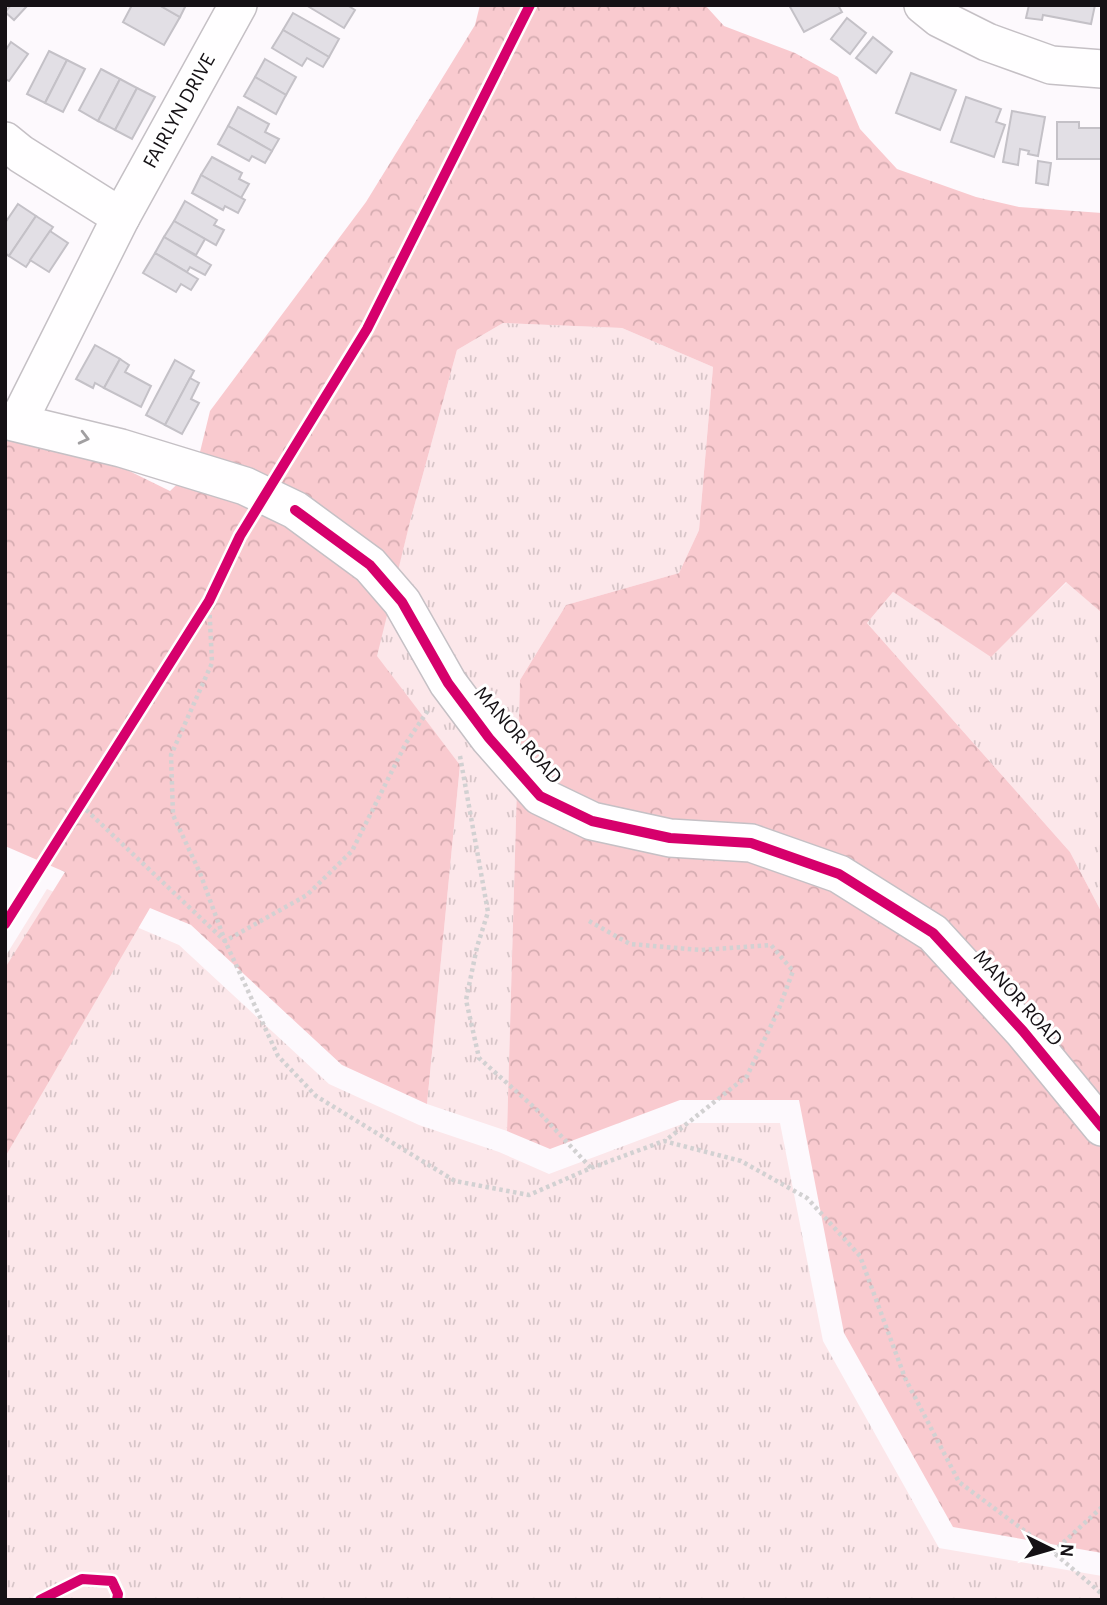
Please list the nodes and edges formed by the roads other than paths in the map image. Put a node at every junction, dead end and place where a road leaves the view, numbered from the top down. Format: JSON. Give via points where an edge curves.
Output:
{"nodes":[{"id":1,"x":238,"y":5,"type":"edge"},
{"id":2,"x":923,"y":5,"type":"edge"},
{"id":3,"x":1102,"y":69,"type":"edge"},
{"id":4,"x":5,"y":141,"type":"edge"},
{"id":5,"x":121,"y":217,"type":"junction"},
{"id":6,"x":11,"y":421,"type":"edge"},
{"id":7,"x":1102,"y":1127,"type":"edge"}],
"edges":[{"from":1,"to":5,"type":"street","name":"FAIRLYN DRIVE"},
{"from":2,"to":3,"type":"street","via":[[987,42],[1051,65]]},
{"from":4,"to":5,"type":"street"},
{"from":5,"to":6,"type":"street","name":"FAIRLYN DRIVE"},
{"from":6,"to":7,"type":"street","name":"MANOR ROAD","one_way":true,"via":[[245,486],[295,510],[370,565],[402,602],[448,683],[540,796],[592,821],[670,838],[751,843],[839,874],[933,933]]}]}
